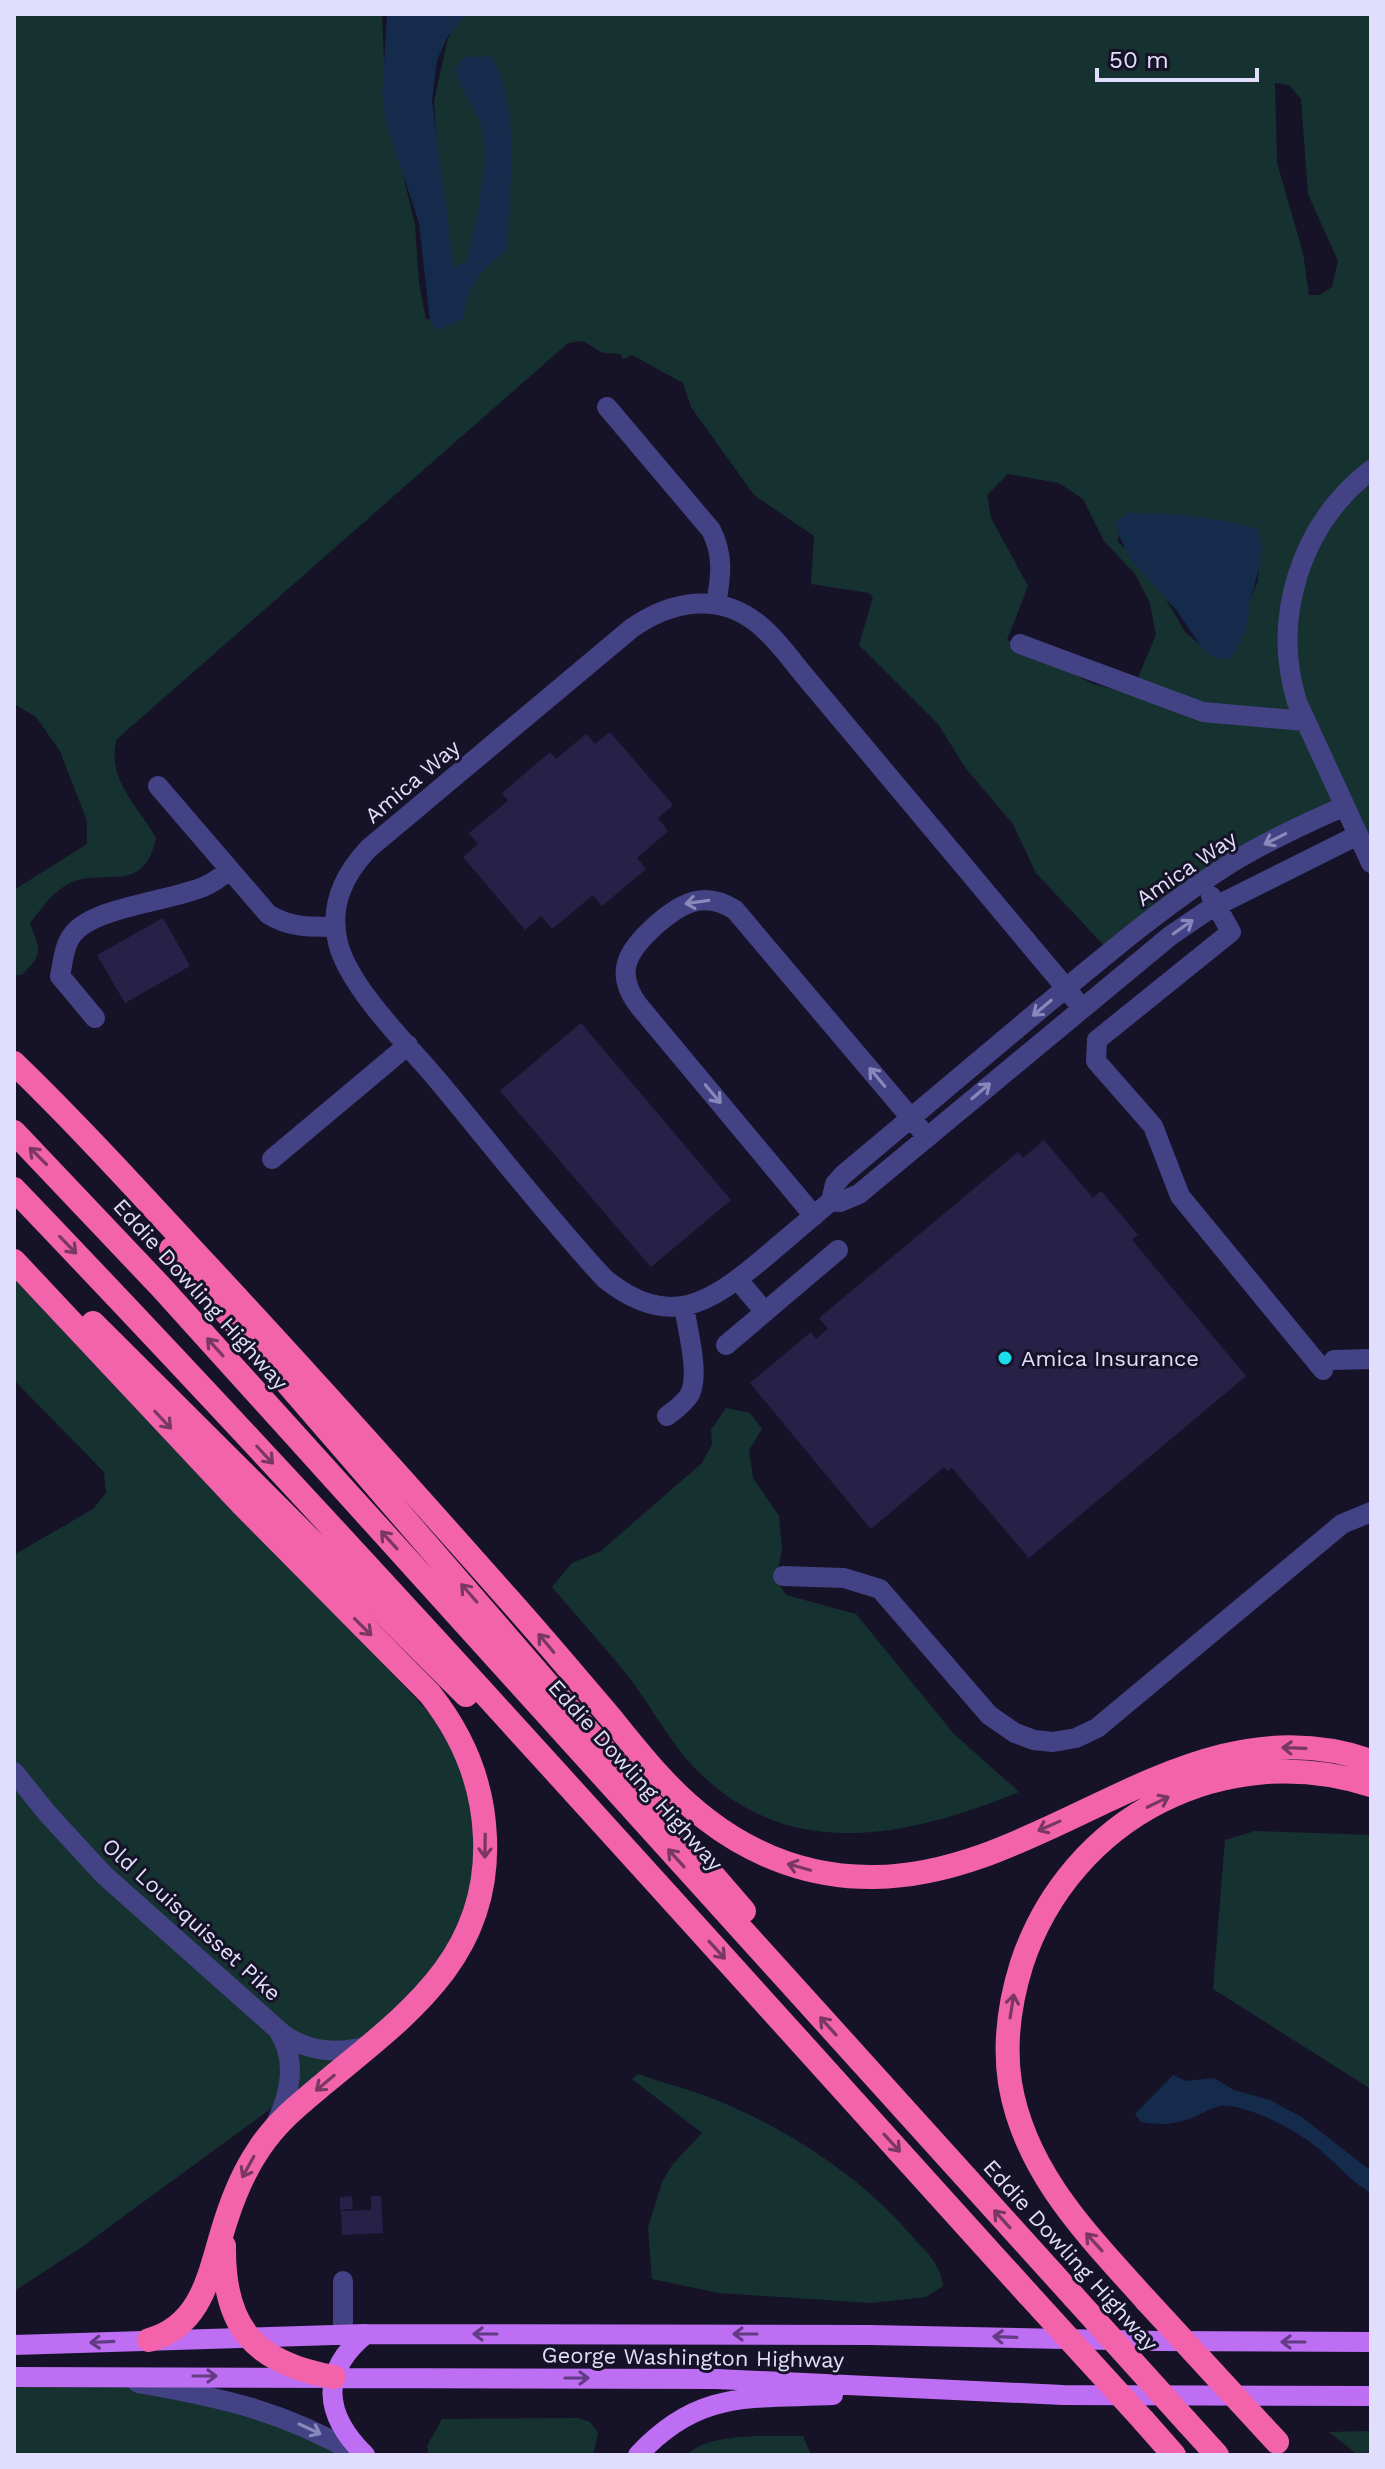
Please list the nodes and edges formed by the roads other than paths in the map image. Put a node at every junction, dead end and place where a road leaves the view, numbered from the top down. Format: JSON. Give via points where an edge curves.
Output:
{"nodes":[{"id":1,"x":607,"y":407,"type":"dead end"},
{"id":2,"x":1371,"y":470,"type":"edge"},
{"id":3,"x":716,"y":604,"type":"junction"},
{"id":4,"x":1020,"y":644,"type":"dead end"},
{"id":5,"x":1305,"y":721,"type":"junction"},
{"id":6,"x":158,"y":786,"type":"dead end"},
{"id":7,"x":1345,"y":806,"type":"junction"},
{"id":8,"x":1358,"y":835,"type":"junction"},
{"id":9,"x":1371,"y":863,"type":"edge"},
{"id":10,"x":229,"y":870,"type":"junction"},
{"id":11,"x":1202,"y":883,"type":"junction"},
{"id":12,"x":1218,"y":906,"type":"junction"},
{"id":13,"x":335,"y":927,"type":"junction"},
{"id":14,"x":1066,"y":988,"type":"junction"},
{"id":15,"x":1081,"y":1007,"type":"junction"},
{"id":16,"x":95,"y":1018,"type":"dead end"},
{"id":17,"x":408,"y":1045,"type":"junction"},
{"id":18,"x":14,"y":1063,"type":"edge"},
{"id":19,"x":14,"y":1077,"type":"edge"},
{"id":20,"x":911,"y":1118,"type":"junction"},
{"id":21,"x":14,"y":1132,"type":"edge"},
{"id":22,"x":927,"y":1137,"type":"junction"},
{"id":23,"x":272,"y":1159,"type":"dead end"},
{"id":24,"x":14,"y":1189,"type":"edge"},
{"id":25,"x":831,"y":1201,"type":"junction"},
{"id":26,"x":814,"y":1216,"type":"junction"},
{"id":27,"x":14,"y":1246,"type":"edge"},
{"id":28,"x":838,"y":1250,"type":"dead end"},
{"id":29,"x":14,"y":1261,"type":"edge"},
{"id":30,"x":738,"y":1280,"type":"junction"},
{"id":31,"x":684,"y":1306,"type":"junction"},
{"id":32,"x":765,"y":1312,"type":"junction"},
{"id":33,"x":726,"y":1345,"type":"dead end"},
{"id":34,"x":1371,"y":1359,"type":"edge"},
{"id":35,"x":667,"y":1416,"type":"dead end"},
{"id":36,"x":1371,"y":1512,"type":"edge"},
{"id":37,"x":783,"y":1576,"type":"dead end"},
{"id":38,"x":1371,"y":1761,"type":"edge"},
{"id":39,"x":552,"y":1768,"type":"junction"},
{"id":40,"x":14,"y":1772,"type":"edge"},
{"id":41,"x":1371,"y":1785,"type":"edge"},
{"id":42,"x":803,"y":1999,"type":"junction"},
{"id":43,"x":276,"y":2027,"type":"junction"},
{"id":44,"x":369,"y":2046,"type":"junction"},
{"id":45,"x":270,"y":2133,"type":"junction"},
{"id":46,"x":225,"y":2220,"type":"junction"},
{"id":47,"x":343,"y":2281,"type":"dead end"},
{"id":48,"x":343,"y":2334,"type":"junction"},
{"id":49,"x":366,"y":2334,"type":"junction"},
{"id":50,"x":247,"y":2336,"type":"junction"},
{"id":51,"x":149,"y":2340,"type":"junction"},
{"id":52,"x":1371,"y":2342,"type":"edge"},
{"id":53,"x":14,"y":2345,"type":"edge"},
{"id":54,"x":99,"y":2376,"type":"junction"},
{"id":55,"x":14,"y":2377,"type":"edge"},
{"id":56,"x":334,"y":2377,"type":"junction"},
{"id":57,"x":948,"y":2389,"type":"junction"},
{"id":58,"x":1371,"y":2396,"type":"edge"},
{"id":59,"x":1283,"y":2448,"type":"edge"},
{"id":60,"x":362,"y":2455,"type":"edge"},
{"id":61,"x":638,"y":2455,"type":"edge"},
{"id":62,"x":1174,"y":2455,"type":"edge"},
{"id":63,"x":1217,"y":2455,"type":"edge"}],
"edges":[{"from":1,"to":3,"type":"street","via":[[711,530],[721,554]]},
{"from":2,"to":5,"type":"street","via":[[1323,520],[1296,580],[1289,664]]},
{"from":3,"to":13,"type":"street","name":"Amica Way","via":[[676,605],[646,618],[368,849],[340,887]]},
{"from":3,"to":14,"type":"street","name":"Amica Way","via":[[746,615],[767,632]]},
{"from":4,"to":5,"type":"street","via":[[1203,712]]},
{"from":5,"to":7,"type":"street"},
{"from":6,"to":10,"type":"street"},
{"from":7,"to":8,"type":"street"},
{"from":7,"to":11,"type":"street","name":"Amica Way","one_way":true},
{"from":8,"to":9,"type":"street"},
{"from":8,"to":12,"type":"street","name":"Amica Way"},
{"from":10,"to":13,"type":"street","via":[[277,920]]},
{"from":10,"to":16,"type":"street","via":[[203,887],[107,914],[74,932],[60,976]]},
{"from":11,"to":12,"type":"street"},
{"from":11,"to":14,"type":"street","name":"Amica Way"},
{"from":15,"to":12,"type":"street","name":"Amica Way","one_way":true,"via":[[1170,936]]},
{"from":12,"to":34,"type":"street","via":[[1231,932],[1097,1040],[1096,1061],[1153,1126],[1180,1196],[1328,1365]]},
{"from":13,"to":17,"type":"street","name":"Amica Way","via":[[348,967]]},
{"from":14,"to":15,"type":"street","name":"Amica Way"},
{"from":14,"to":20,"type":"street","name":"Amica Way","one_way":true},
{"from":22,"to":15,"type":"street","name":"Amica Way","one_way":true},
{"from":17,"to":23,"type":"street"},
{"from":17,"to":31,"type":"street","name":"Amica Way","via":[[605,1279],[646,1303]]},
{"from":38,"to":18,"type":"highway","one_way":true,"via":[[1290,1748],[1217,1755],[986,1854],[922,1873],[834,1875],[789,1864],[746,1845],[667,1784],[341,1411]]},
{"from":42,"to":19,"type":"highway","one_way":true,"via":[[717,1877],[154,1230]]},
{"from":20,"to":22,"type":"street"},
{"from":20,"to":25,"type":"street","name":"Amica Way","via":[[843,1175]]},
{"from":20,"to":26,"type":"street","one_way":true,"via":[[735,910],[715,900],[692,900],[672,910],[637,943],[625,971],[633,998]]},
{"from":42,"to":21,"type":"highway","name":"Eddie Dowling Highway","one_way":true,"via":[[171,1298]]},
{"from":22,"to":25,"type":"street","name":"Amica Way","via":[[859,1194]]},
{"from":24,"to":39,"type":"highway","one_way":true},
{"from":25,"to":26,"type":"street","name":"Amica Way"},
{"from":26,"to":30,"type":"street","name":"Amica Way"},
{"from":27,"to":39,"type":"highway","via":[[445,1675]]},
{"from":28,"to":32,"type":"street"},
{"from":29,"to":44,"type":"highway","one_way":true,"via":[[221,1483],[430,1694],[464,1745],[485,1825],[484,1867],[473,1915],[443,1975]]},
{"from":30,"to":31,"type":"street","name":"Amica Way","via":[[710,1298]]},
{"from":30,"to":32,"type":"street"},
{"from":31,"to":35,"type":"street","via":[[692,1388]]},
{"from":32,"to":33,"type":"street"},
{"from":36,"to":37,"type":"street","via":[[1342,1524],[1108,1721],[1065,1741],[1034,1740],[996,1721],[880,1589],[844,1578]]},
{"from":39,"to":62,"type":"highway","one_way":true,"bridge":true},
{"from":40,"to":43,"type":"street","name":"Old Louisquisset Pike","via":[[104,1875]]},
{"from":59,"to":41,"type":"highway","one_way":true,"bridge":true,"via":[[1064,2207],[1040,2169],[1011,2084],[1008,2048],[1014,1995],[1028,1947],[1066,1878],[1107,1836],[1151,1805],[1199,1784],[1243,1773],[1311,1772]]},
{"from":63,"to":42,"type":"highway","name":"Eddie Dowling Highway","one_way":true,"bridge":true},
{"from":43,"to":44,"type":"street","name":"Old Louisquisset Pike","via":[[312,2049]]},
{"from":43,"to":45,"type":"street","via":[[289,2056],[290,2082]]},
{"from":44,"to":45,"type":"highway","one_way":true},
{"from":45,"to":46,"type":"highway","one_way":true,"via":[[241,2180]]},
{"from":46,"to":50,"type":"highway","via":[[228,2294]]},
{"from":46,"to":51,"type":"highway","via":[[194,2309],[178,2327]]},
{"from":47,"to":48,"type":"street"},
{"from":48,"to":49,"type":"main road","name":"George Washington Highway"},
{"from":48,"to":50,"type":"main road","name":"George Washington Highway"},
{"from":52,"to":49,"type":"main road","name":"George Washington Highway","one_way":true},
{"from":49,"to":56,"type":"main road","via":[[348,2351]]},
{"from":50,"to":51,"type":"main road","name":"George Washington Highway"},
{"from":50,"to":56,"type":"highway","via":[[281,2362]]},
{"from":51,"to":53,"type":"main road","name":"George Washington Highway","one_way":true},
{"from":54,"to":55,"type":"main road","name":"George Washington Highway"},
{"from":54,"to":56,"type":"main road","name":"George Washington Highway","one_way":true},
{"from":54,"to":60,"type":"street","one_way":true,"via":[[253,2406]]},
{"from":56,"to":57,"type":"main road","name":"George Washington Highway","one_way":true,"via":[[743,2379]]},
{"from":56,"to":60,"type":"main road","via":[[335,2413]]},
{"from":57,"to":58,"type":"main road","name":"George Washington Highway","via":[[1123,2396]]},
{"from":57,"to":61,"type":"main road","via":[[709,2405],[680,2418]]}]}
